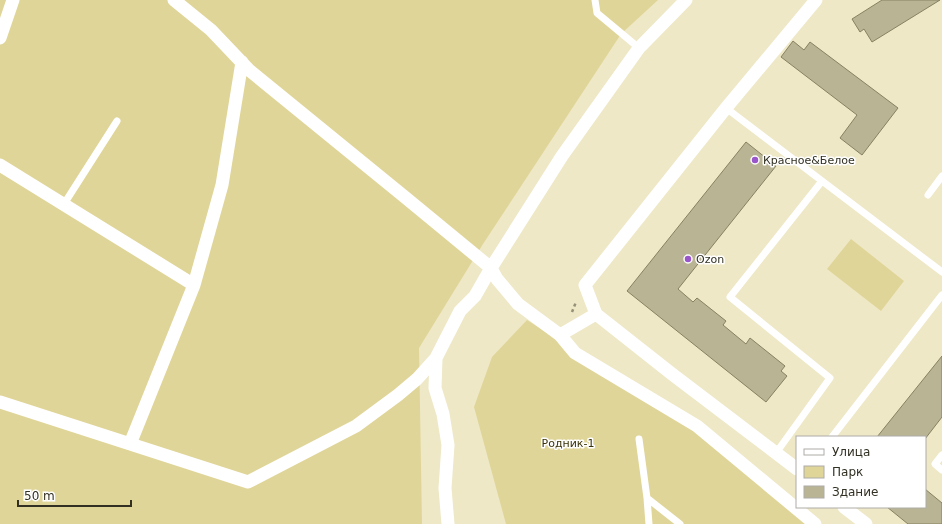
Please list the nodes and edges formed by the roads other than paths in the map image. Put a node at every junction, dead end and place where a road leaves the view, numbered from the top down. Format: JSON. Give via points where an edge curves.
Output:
{"nodes":[{"id":1,"x":13,"y":0,"type":"edge"},
{"id":2,"x":174,"y":0,"type":"edge"},
{"id":3,"x":595,"y":0,"type":"edge"},
{"id":4,"x":686,"y":0,"type":"edge"},
{"id":5,"x":816,"y":0,"type":"edge"},
{"id":6,"x":0,"y":38,"type":"edge"},
{"id":7,"x":639,"y":48,"type":"junction"},
{"id":8,"x":242,"y":62,"type":"junction"},
{"id":9,"x":726,"y":108,"type":"junction"},
{"id":10,"x":117,"y":121,"type":"dead end"},
{"id":11,"x":0,"y":165,"type":"edge"},
{"id":12,"x":942,"y":176,"type":"edge"},
{"id":13,"x":822,"y":181,"type":"junction"},
{"id":14,"x":928,"y":195,"type":"dead end"},
{"id":15,"x":64,"y":204,"type":"junction"},
{"id":16,"x":491,"y":268,"type":"junction"},
{"id":17,"x":942,"y":272,"type":"edge"},
{"id":18,"x":194,"y":285,"type":"junction"},
{"id":19,"x":942,"y":295,"type":"edge"},
{"id":20,"x":596,"y":314,"type":"junction"},
{"id":21,"x":560,"y":336,"type":"junction"},
{"id":22,"x":436,"y":358,"type":"junction"},
{"id":23,"x":0,"y":402,"type":"edge"},
{"id":24,"x":833,"y":436,"type":"edge"},
{"id":25,"x":639,"y":439,"type":"dead end"},
{"id":26,"x":130,"y":444,"type":"junction"},
{"id":27,"x":776,"y":453,"type":"junction"},
{"id":28,"x":942,"y":455,"type":"edge"},
{"id":29,"x":796,"y":468,"type":"edge"},
{"id":30,"x":942,"y":470,"type":"edge"},
{"id":31,"x":648,"y":498,"type":"junction"},
{"id":32,"x":845,"y":508,"type":"edge"},
{"id":33,"x":448,"y":524,"type":"edge"},
{"id":34,"x":649,"y":524,"type":"edge"},
{"id":35,"x":680,"y":524,"type":"edge"},
{"id":36,"x":815,"y":524,"type":"edge"},
{"id":37,"x":866,"y":524,"type":"edge"}],
"edges":[{"from":1,"to":6,"type":"street"},
{"from":2,"to":8,"type":"street","via":[[211,30]]},
{"from":3,"to":7,"type":"lane","via":[[597,13]]},
{"from":4,"to":7,"type":"street"},
{"from":5,"to":9,"type":"street"},
{"from":7,"to":16,"type":"street","via":[[562,156]]},
{"from":8,"to":16,"type":"street"},
{"from":8,"to":18,"type":"street","via":[[222,185]]},
{"from":9,"to":13,"type":"lane"},
{"from":9,"to":20,"type":"street","via":[[585,285]]},
{"from":10,"to":15,"type":"lane"},
{"from":11,"to":15,"type":"street"},
{"from":12,"to":14,"type":"lane"},
{"from":13,"to":17,"type":"lane"},
{"from":13,"to":27,"type":"lane","via":[[730,297],[830,378]]},
{"from":15,"to":18,"type":"street"},
{"from":16,"to":21,"type":"street","via":[[518,304]]},
{"from":16,"to":22,"type":"street","via":[[475,296],[460,311]]},
{"from":18,"to":26,"type":"street"},
{"from":19,"to":24,"type":"lane"},
{"from":20,"to":21,"type":"street"},
{"from":20,"to":27,"type":"street"},
{"from":21,"to":36,"type":"street","via":[[575,353],[697,426]]},
{"from":22,"to":26,"type":"street","via":[[417,379],[356,426],[248,482]]},
{"from":22,"to":33,"type":"street","via":[[435,388],[444,414],[448,445],[445,488]]},
{"from":23,"to":26,"type":"street"},
{"from":25,"to":31,"type":"lane"},
{"from":27,"to":29,"type":"street"},
{"from":28,"to":30,"type":"lane","via":[[934,464]]},
{"from":31,"to":34,"type":"lane"},
{"from":31,"to":35,"type":"lane"},
{"from":32,"to":37,"type":"street"}]}
